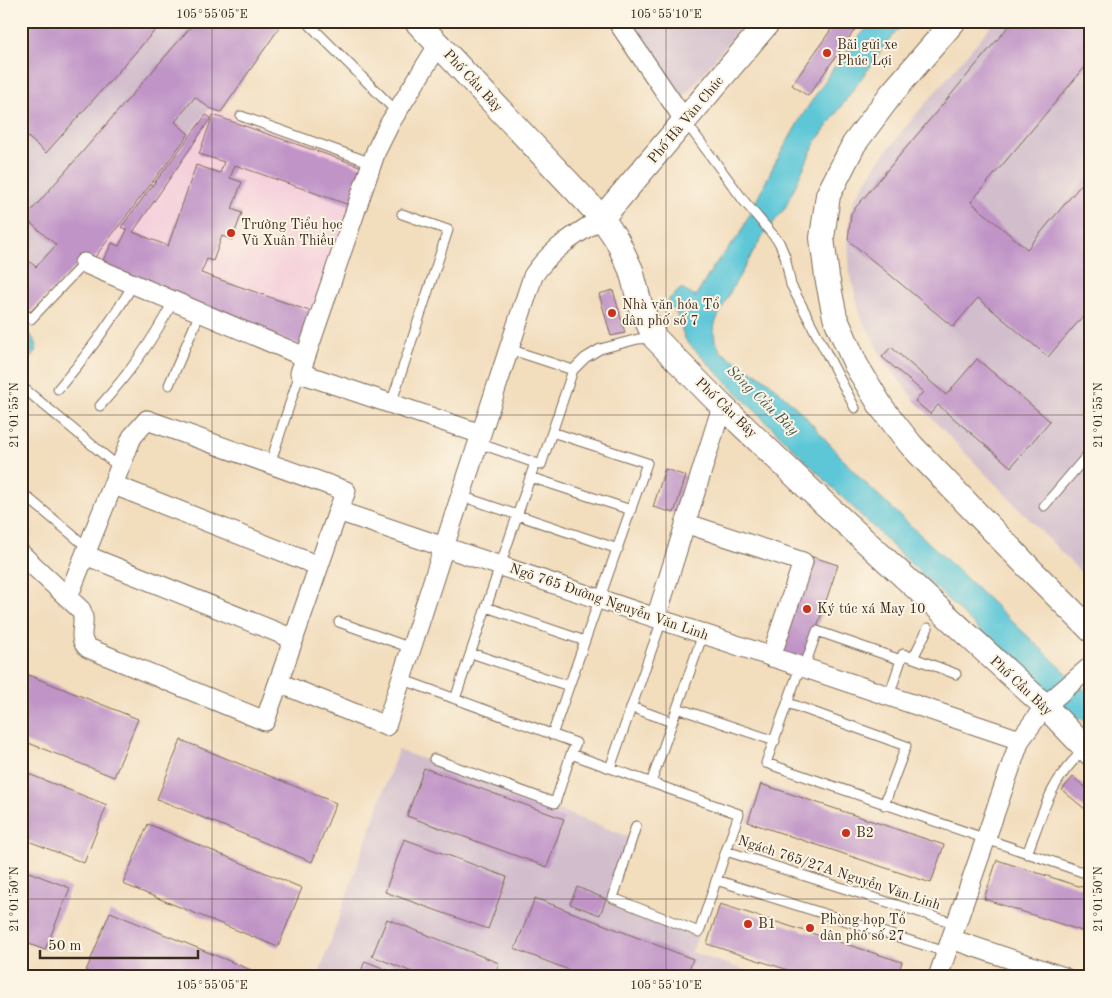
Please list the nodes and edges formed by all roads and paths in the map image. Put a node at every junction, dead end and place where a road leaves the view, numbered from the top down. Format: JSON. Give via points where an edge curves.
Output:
{"nodes":[{"id":1,"x":306,"y":21,"type":"edge"},
{"id":2,"x":416,"y":21,"type":"edge"},
{"id":3,"x":617,"y":21,"type":"edge"},
{"id":4,"x":769,"y":21,"type":"edge"},
{"id":5,"x":954,"y":21,"type":"edge"},
{"id":6,"x":439,"y":44,"type":"junction"},
{"id":7,"x":397,"y":112,"type":"junction"},
{"id":8,"x":241,"y":116,"type":"dead end"},
{"id":9,"x":685,"y":121,"type":"junction"},
{"id":10,"x":372,"y":163,"type":"junction"},
{"id":11,"x":402,"y":214,"type":"dead end"},
{"id":12,"x":602,"y":218,"type":"junction"},
{"id":13,"x":84,"y":263,"type":"joint"},
{"id":14,"x":134,"y":285,"type":"junction"},
{"id":15,"x":173,"y":302,"type":"junction"},
{"id":16,"x":21,"y":311,"type":"edge"},
{"id":17,"x":200,"y":314,"type":"junction"},
{"id":18,"x":655,"y":338,"type":"junction"},
{"id":19,"x":509,"y":349,"type":"junction"},
{"id":20,"x":303,"y":365,"type":"junction"},
{"id":21,"x":573,"y":370,"type":"junction"},
{"id":22,"x":169,"y":385,"type":"dead end"},
{"id":23,"x":21,"y":386,"type":"edge"},
{"id":24,"x":58,"y":389,"type":"dead end"},
{"id":25,"x":391,"y":404,"type":"junction"},
{"id":26,"x":100,"y":406,"type":"dead end"},
{"id":27,"x":722,"y":406,"type":"junction"},
{"id":28,"x":855,"y":408,"type":"dead end"},
{"id":29,"x":552,"y":432,"type":"junction"},
{"id":30,"x":479,"y":439,"type":"junction"},
{"id":31,"x":1091,"y":451,"type":"edge"},
{"id":32,"x":270,"y":464,"type":"junction"},
{"id":33,"x":535,"y":464,"type":"junction"},
{"id":34,"x":117,"y":476,"type":"junction"},
{"id":35,"x":530,"y":477,"type":"junction"},
{"id":36,"x":21,"y":492,"type":"edge"},
{"id":37,"x":460,"y":496,"type":"junction"},
{"id":38,"x":1044,"y":506,"type":"dead end"},
{"id":39,"x":631,"y":510,"type":"junction"},
{"id":40,"x":338,"y":511,"type":"junction"},
{"id":41,"x":517,"y":515,"type":"junction"},
{"id":42,"x":685,"y":523,"type":"junction"},
{"id":43,"x":444,"y":547,"type":"junction"},
{"id":44,"x":618,"y":549,"type":"junction"},
{"id":45,"x":87,"y":552,"type":"junction"},
{"id":46,"x":21,"y":554,"type":"edge"},
{"id":47,"x":319,"y":566,"type":"junction"},
{"id":48,"x":500,"y":566,"type":"junction"},
{"id":49,"x":68,"y":597,"type":"junction"},
{"id":50,"x":600,"y":599,"type":"junction"},
{"id":51,"x":486,"y":607,"type":"junction"},
{"id":52,"x":659,"y":619,"type":"junction"},
{"id":53,"x":339,"y":622,"type":"dead end"},
{"id":54,"x":928,"y":628,"type":"dead end"},
{"id":55,"x":1091,"y":630,"type":"edge"},
{"id":56,"x":703,"y":634,"type":"junction"},
{"id":57,"x":294,"y":639,"type":"junction"},
{"id":58,"x":585,"y":641,"type":"junction"},
{"id":59,"x":411,"y":648,"type":"junction"},
{"id":60,"x":471,"y":653,"type":"junction"},
{"id":61,"x":771,"y":657,"type":"junction"},
{"id":62,"x":913,"y":658,"type":"junction"},
{"id":63,"x":901,"y":660,"type":"junction"},
{"id":64,"x":1090,"y":666,"type":"edge"},
{"id":65,"x":802,"y":667,"type":"junction"},
{"id":66,"x":956,"y":674,"type":"dead end"},
{"id":67,"x":401,"y":679,"type":"junction"},
{"id":68,"x":279,"y":683,"type":"junction"},
{"id":69,"x":569,"y":686,"type":"junction"},
{"id":70,"x":889,"y":697,"type":"junction"},
{"id":71,"x":455,"y":699,"type":"junction"},
{"id":72,"x":788,"y":702,"type":"junction"},
{"id":73,"x":1045,"y":706,"type":"junction"},
{"id":74,"x":631,"y":707,"type":"junction"},
{"id":75,"x":677,"y":708,"type":"junction"},
{"id":76,"x":672,"y":722,"type":"junction"},
{"id":77,"x":552,"y":735,"type":"junction"},
{"id":78,"x":1020,"y":740,"type":"junction"},
{"id":79,"x":775,"y":741,"type":"junction"},
{"id":80,"x":1088,"y":751,"type":"edge"},
{"id":81,"x":571,"y":754,"type":"junction"},
{"id":82,"x":434,"y":759,"type":"dead end"},
{"id":83,"x":610,"y":768,"type":"junction"},
{"id":84,"x":651,"y":783,"type":"junction"},
{"id":85,"x":884,"y":804,"type":"junction"},
{"id":86,"x":636,"y":826,"type":"dead end"},
{"id":87,"x":985,"y":840,"type":"junction"},
{"id":88,"x":726,"y":851,"type":"junction"},
{"id":89,"x":1027,"y":854,"type":"junction"},
{"id":90,"x":1090,"y":874,"type":"edge"},
{"id":91,"x":716,"y":880,"type":"junction"},
{"id":92,"x":952,"y":938,"type":"junction"},
{"id":93,"x":938,"y":977,"type":"edge"},
{"id":94,"x":1064,"y":977,"type":"edge"}],
"edges":[{"from":1,"to":7,"type":"lane"},
{"from":2,"to":6,"type":"street","name":"Phố Cầu Bây"},
{"from":3,"to":9,"type":"street"},
{"from":4,"to":9,"type":"street","name":"Phố Hà Văn Chúc"},
{"from":5,"to":55,"type":"street","via":[[854,144],[828,195],[822,238],[826,277],[835,317],[856,365],[882,408],[912,445]]},
{"from":6,"to":7,"type":"street"},
{"from":6,"to":12,"type":"street","name":"Phố Cầu Bây"},
{"from":7,"to":10,"type":"street"},
{"from":8,"to":10,"type":"lane"},
{"from":9,"to":12,"type":"street","name":"Phố Hà Văn Chúc"},
{"from":9,"to":28,"type":"lane","via":[[744,201],[780,242],[791,284]]},
{"from":10,"to":20,"type":"street"},
{"from":11,"to":25,"type":"lane","via":[[448,230]]},
{"from":12,"to":18,"type":"street","name":"Phố Cầu Bây","via":[[631,270],[641,308]]},
{"from":12,"to":19,"type":"street","via":[[543,261],[533,276]]},
{"from":13,"to":14,"type":"street"},
{"from":13,"to":16,"type":"lane","via":[[31,319]]},
{"from":14,"to":15,"type":"street"},
{"from":14,"to":24,"type":"lane","via":[[105,330]]},
{"from":15,"to":17,"type":"street"},
{"from":15,"to":26,"type":"lane","via":[[144,352]]},
{"from":17,"to":20,"type":"street"},
{"from":17,"to":22,"type":"lane"},
{"from":18,"to":21,"type":"lane","via":[[600,349]]},
{"from":18,"to":27,"type":"street","name":"Phố Cầu Bây"},
{"from":19,"to":21,"type":"lane"},
{"from":19,"to":30,"type":"street"},
{"from":20,"to":25,"type":"street"},
{"from":20,"to":32,"type":"lane"},
{"from":21,"to":29,"type":"lane"},
{"from":23,"to":34,"type":"lane"},
{"from":25,"to":30,"type":"street"},
{"from":27,"to":42,"type":"street"},
{"from":27,"to":73,"type":"street","name":"Phố Cầu Bây"},
{"from":29,"to":33,"type":"lane","via":[[541,465]]},
{"from":29,"to":39,"type":"lane","via":[[647,464]]},
{"from":30,"to":33,"type":"lane"},
{"from":30,"to":37,"type":"street"},
{"from":31,"to":38,"type":"lane"},
{"from":32,"to":34,"type":"street","via":[[146,420],[132,437]]},
{"from":32,"to":40,"type":"street","via":[[346,491]]},
{"from":33,"to":35,"type":"lane"},
{"from":34,"to":45,"type":"street"},
{"from":34,"to":47,"type":"street"},
{"from":35,"to":39,"type":"lane"},
{"from":35,"to":41,"type":"lane"},
{"from":36,"to":45,"type":"lane"},
{"from":37,"to":41,"type":"lane"},
{"from":37,"to":43,"type":"street"},
{"from":39,"to":44,"type":"lane"},
{"from":40,"to":43,"type":"street","name":"Ngõ 765 Đường Nguyễn Văn Linh"},
{"from":40,"to":47,"type":"street"},
{"from":41,"to":44,"type":"lane"},
{"from":41,"to":48,"type":"lane"},
{"from":42,"to":52,"type":"street"},
{"from":42,"to":61,"type":"street","via":[[803,562]]},
{"from":43,"to":48,"type":"street","name":"Ngõ 765 Đường Nguyễn Văn Linh"},
{"from":43,"to":59,"type":"street"},
{"from":44,"to":50,"type":"lane"},
{"from":45,"to":49,"type":"street"},
{"from":45,"to":57,"type":"street"},
{"from":46,"to":49,"type":"street"},
{"from":47,"to":57,"type":"street"},
{"from":48,"to":50,"type":"street","name":"Ngõ 765 Đường Nguyễn Văn Linh"},
{"from":48,"to":51,"type":"lane"},
{"from":49,"to":68,"type":"street","via":[[84,615],[81,638],[88,648],[265,721]]},
{"from":50,"to":52,"type":"street","name":"Ngõ 765 Đường Nguyễn Văn Linh"},
{"from":50,"to":58,"type":"lane"},
{"from":51,"to":58,"type":"lane"},
{"from":51,"to":60,"type":"lane"},
{"from":52,"to":56,"type":"street","name":"Ngõ 765 Đường Nguyễn Văn Linh"},
{"from":52,"to":74,"type":"lane"},
{"from":53,"to":59,"type":"lane"},
{"from":54,"to":62,"type":"lane"},
{"from":56,"to":61,"type":"street","name":"Ngõ 765 Đường Nguyễn Văn Linh"},
{"from":56,"to":75,"type":"lane"},
{"from":57,"to":68,"type":"street"},
{"from":58,"to":69,"type":"lane"},
{"from":59,"to":67,"type":"street"},
{"from":60,"to":69,"type":"lane"},
{"from":60,"to":71,"type":"lane"},
{"from":61,"to":65,"type":"street","name":"Ngõ 765 Đường Nguyễn Văn Linh"},
{"from":62,"to":63,"type":"lane","via":[[903,654]]},
{"from":62,"to":66,"type":"lane"},
{"from":63,"to":65,"type":"lane","via":[[817,630]]},
{"from":63,"to":70,"type":"lane"},
{"from":64,"to":73,"type":"street"},
{"from":65,"to":70,"type":"street","name":"Ngõ 765 Đường Nguyễn Văn Linh"},
{"from":65,"to":72,"type":"lane"},
{"from":67,"to":68,"type":"street","via":[[386,726]]},
{"from":67,"to":71,"type":"lane"},
{"from":69,"to":77,"type":"lane"},
{"from":70,"to":78,"type":"street","name":"Ngõ 765 Đường Nguyễn Văn Linh"},
{"from":71,"to":77,"type":"lane"},
{"from":72,"to":79,"type":"lane"},
{"from":72,"to":85,"type":"lane","via":[[906,746]]},
{"from":73,"to":78,"type":"street"},
{"from":73,"to":80,"type":"street","name":"Phố Cầu Bây"},
{"from":74,"to":76,"type":"lane"},
{"from":74,"to":83,"type":"lane"},
{"from":75,"to":76,"type":"lane"},
{"from":75,"to":79,"type":"lane"},
{"from":76,"to":84,"type":"lane"},
{"from":77,"to":81,"type":"lane","via":[[576,743]]},
{"from":78,"to":87,"type":"street"},
{"from":79,"to":85,"type":"lane","via":[[766,764]]},
{"from":80,"to":89,"type":"lane","via":[[1070,763],[1057,780]]},
{"from":81,"to":82,"type":"lane","via":[[555,803]]},
{"from":81,"to":83,"type":"lane"},
{"from":83,"to":84,"type":"lane"},
{"from":84,"to":88,"type":"lane","via":[[739,814]]},
{"from":85,"to":87,"type":"lane"},
{"from":86,"to":91,"type":"lane","name":"Ngách 765/27A Nguyễn Văn Linh","via":[[613,898],[699,932]]},
{"from":87,"to":89,"type":"lane"},
{"from":87,"to":92,"type":"street"},
{"from":88,"to":91,"type":"lane","name":"Ngách 765/27A Nguyễn Văn Linh"},
{"from":88,"to":92,"type":"lane","name":"Ngách 765/27A Nguyễn Văn Linh"},
{"from":89,"to":90,"type":"lane"},
{"from":91,"to":92,"type":"lane"},
{"from":92,"to":93,"type":"street"},
{"from":92,"to":94,"type":"street"}]}
